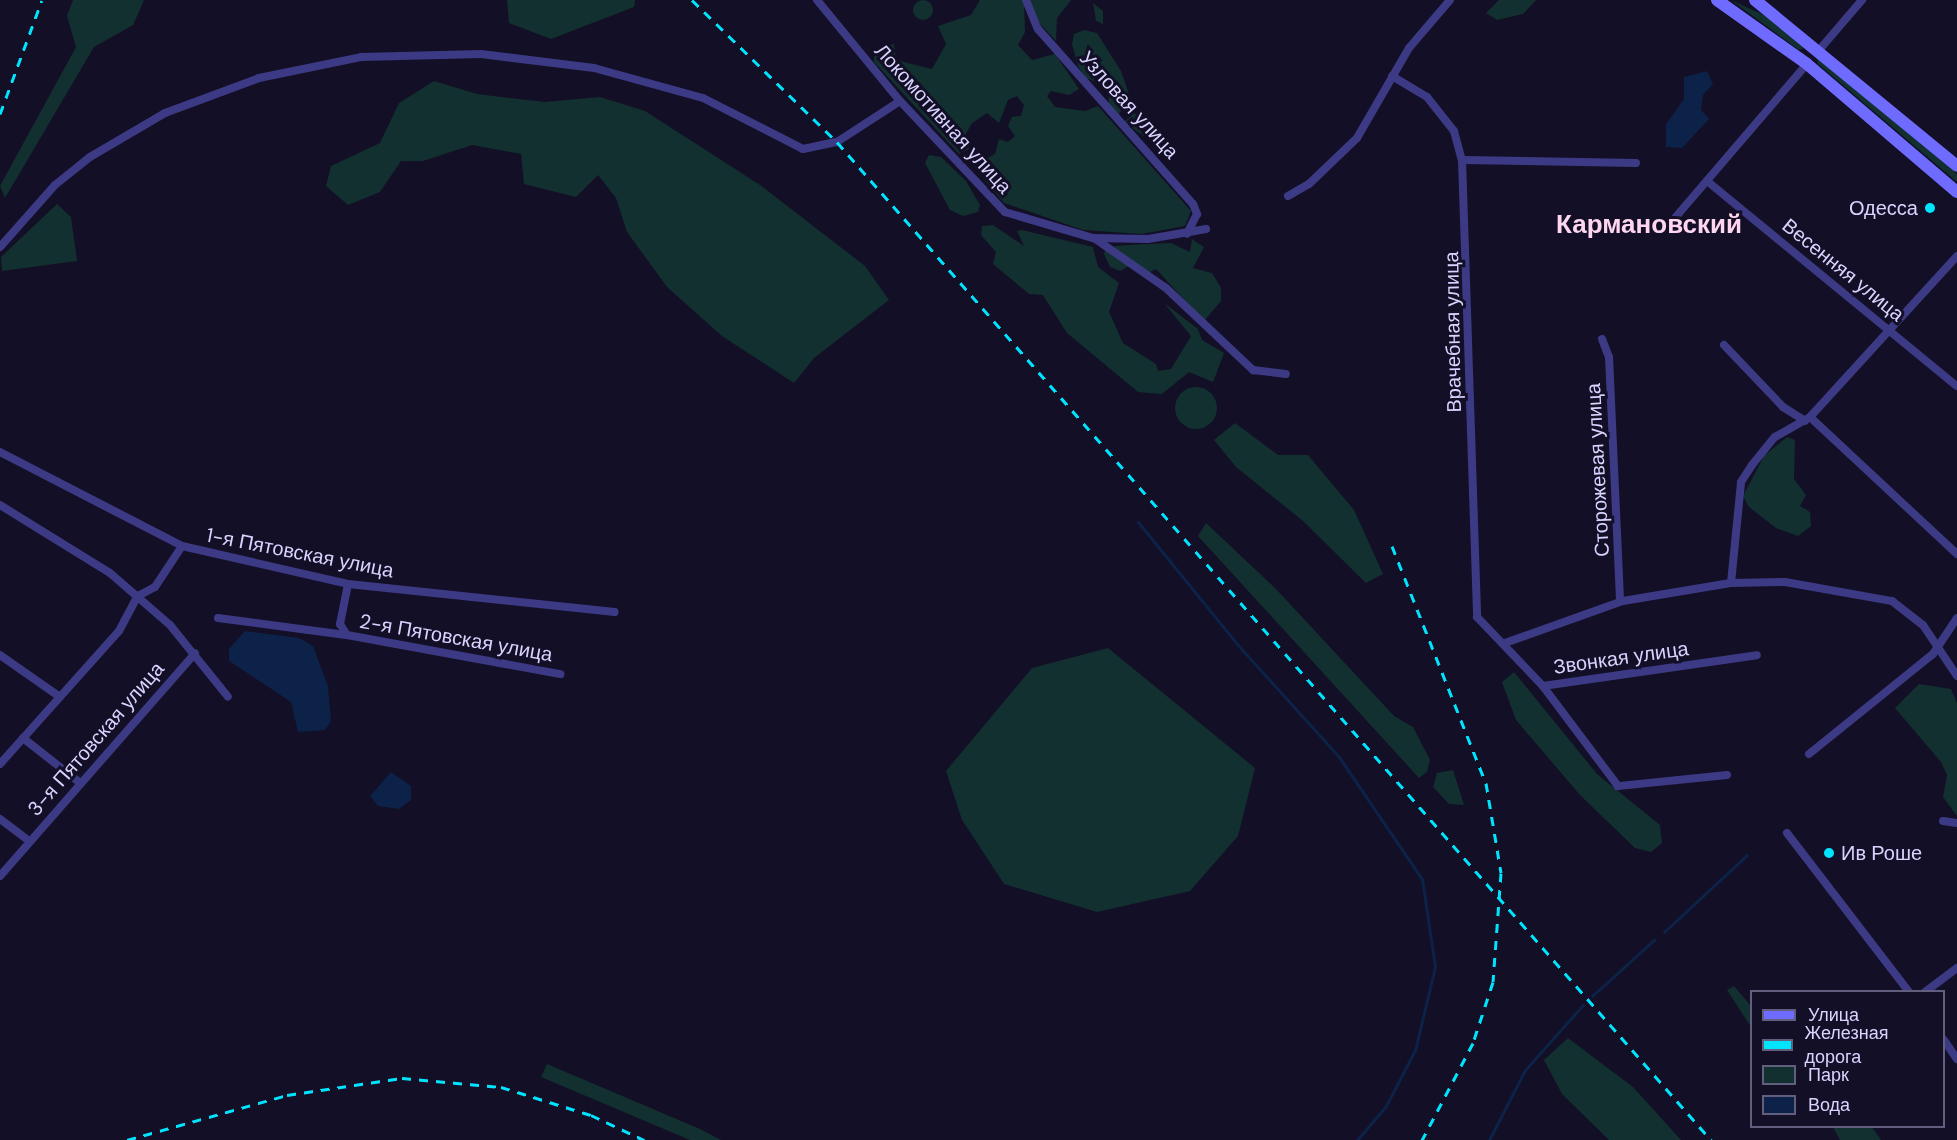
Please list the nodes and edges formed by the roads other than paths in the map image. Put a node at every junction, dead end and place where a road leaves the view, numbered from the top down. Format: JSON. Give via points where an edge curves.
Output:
{"nodes":[{"id":1,"x":817,"y":0,"type":"edge"},
{"id":2,"x":1018,"y":0,"type":"edge"},
{"id":3,"x":1026,"y":0,"type":"edge"},
{"id":4,"x":1450,"y":0,"type":"edge"},
{"id":5,"x":1717,"y":0,"type":"edge"},
{"id":6,"x":1755,"y":0,"type":"edge"},
{"id":7,"x":1862,"y":0,"type":"edge"},
{"id":8,"x":1028,"y":11,"type":"junction"},
{"id":9,"x":1820,"y":49,"type":"junction"},
{"id":10,"x":1807,"y":64,"type":"junction"},
{"id":11,"x":1392,"y":76,"type":"junction"},
{"id":12,"x":900,"y":101,"type":"junction"},
{"id":13,"x":1462,"y":160,"type":"junction"},
{"id":14,"x":1636,"y":163,"type":"dead end"},
{"id":15,"x":1957,"y":166,"type":"edge"},
{"id":16,"x":1707,"y":181,"type":"junction"},
{"id":17,"x":1957,"y":192,"type":"edge"},
{"id":18,"x":1288,"y":196,"type":"dead end"},
{"id":19,"x":1668,"y":226,"type":"dead end"},
{"id":20,"x":1206,"y":229,"type":"dead end"},
{"id":21,"x":1187,"y":234,"type":"junction"},
{"id":22,"x":1093,"y":238,"type":"junction"},
{"id":23,"x":0,"y":247,"type":"edge"},
{"id":24,"x":1957,"y":256,"type":"edge"},
{"id":25,"x":1891,"y":329,"type":"junction"},
{"id":26,"x":1602,"y":339,"type":"dead end"},
{"id":27,"x":1724,"y":345,"type":"dead end"},
{"id":28,"x":1286,"y":374,"type":"dead end"},
{"id":29,"x":1957,"y":386,"type":"edge"},
{"id":30,"x":1807,"y":419,"type":"junction"},
{"id":31,"x":0,"y":452,"type":"edge"},
{"id":32,"x":0,"y":504,"type":"edge"},
{"id":33,"x":182,"y":546,"type":"junction"},
{"id":34,"x":1957,"y":554,"type":"edge"},
{"id":35,"x":1731,"y":583,"type":"junction"},
{"id":36,"x":348,"y":584,"type":"junction"},
{"id":37,"x":138,"y":596,"type":"junction"},
{"id":38,"x":1620,"y":601,"type":"junction"},
{"id":39,"x":615,"y":612,"type":"dead end"},
{"id":40,"x":218,"y":618,"type":"dead end"},
{"id":41,"x":1957,"y":618,"type":"edge"},
{"id":42,"x":347,"y":635,"type":"junction"},
{"id":43,"x":1505,"y":643,"type":"junction"},
{"id":44,"x":1938,"y":646,"type":"junction"},
{"id":45,"x":195,"y":653,"type":"junction"},
{"id":46,"x":0,"y":655,"type":"edge"},
{"id":47,"x":1757,"y":655,"type":"dead end"},
{"id":48,"x":560,"y":674,"type":"dead end"},
{"id":49,"x":1957,"y":676,"type":"edge"},
{"id":50,"x":1543,"y":686,"type":"junction"},
{"id":51,"x":228,"y":696,"type":"dead end"},
{"id":52,"x":60,"y":698,"type":"junction"},
{"id":53,"x":23,"y":738,"type":"junction"},
{"id":54,"x":1809,"y":754,"type":"dead end"},
{"id":55,"x":0,"y":764,"type":"edge"},
{"id":56,"x":1727,"y":775,"type":"dead end"},
{"id":57,"x":79,"y":782,"type":"junction"},
{"id":58,"x":0,"y":819,"type":"edge"},
{"id":59,"x":1943,"y":821,"type":"dead end"},
{"id":60,"x":1957,"y":823,"type":"edge"},
{"id":61,"x":1787,"y":833,"type":"dead end"},
{"id":62,"x":29,"y":841,"type":"junction"},
{"id":63,"x":0,"y":876,"type":"edge"},
{"id":64,"x":1957,"y":968,"type":"edge"},
{"id":65,"x":1907,"y":990,"type":"edge"},
{"id":66,"x":1928,"y":990,"type":"edge"},
{"id":67,"x":1945,"y":1041,"type":"edge"},
{"id":68,"x":1957,"y":1059,"type":"edge"}],
"edges":[{"from":1,"to":12,"type":"street","name":"Локомотивная улица"},
{"from":2,"to":8,"type":"street"},
{"from":3,"to":8,"type":"street","name":"Узловая улица"},
{"from":4,"to":11,"type":"street"},
{"from":5,"to":10,"type":"main road"},
{"from":6,"to":9,"type":"main road"},
{"from":7,"to":9,"type":"street"},
{"from":8,"to":21,"type":"street","name":"Узловая улица","via":[[1038,29],[1193,204],[1197,213]]},
{"from":9,"to":10,"type":"main road"},
{"from":9,"to":15,"type":"main road"},
{"from":10,"to":16,"type":"street"},
{"from":10,"to":17,"type":"main road"},
{"from":11,"to":13,"type":"street","name":"Врачебная улица","via":[[1427,97],[1454,131]]},
{"from":11,"to":18,"type":"street","via":[[1357,138],[1309,184]]},
{"from":12,"to":22,"type":"street","name":"Локомотивная улица","via":[[1005,212]]},
{"from":12,"to":23,"type":"street","via":[[837,142],[803,149],[703,98],[594,68],[481,54],[351,59],[259,78],[165,113],[90,157],[55,185]]},
{"from":13,"to":14,"type":"street"},
{"from":13,"to":43,"type":"street","name":"Врачебная улица","via":[[1469,279],[1476,617]]},
{"from":16,"to":19,"type":"street"},
{"from":16,"to":25,"type":"street","name":"Весенняя улица"},
{"from":20,"to":21,"type":"street","name":"Локомотивная улица"},
{"from":21,"to":22,"type":"street","name":"Локомотивная улица"},
{"from":22,"to":28,"type":"street","via":[[1166,288],[1254,370]]},
{"from":24,"to":25,"type":"street"},
{"from":25,"to":29,"type":"street","name":"Весенняя улица"},
{"from":25,"to":30,"type":"street"},
{"from":26,"to":38,"type":"street","name":"Сторожевая улица","via":[[1609,357]]},
{"from":27,"to":30,"type":"street","via":[[1774,399]]},
{"from":30,"to":34,"type":"street"},
{"from":30,"to":35,"type":"street","via":[[1767,446],[1741,482]]},
{"from":31,"to":33,"type":"street","name":"1-я Пятовская улица"},
{"from":32,"to":37,"type":"street","via":[[110,573]]},
{"from":33,"to":36,"type":"street","name":"1-я Пятовская улица"},
{"from":33,"to":37,"type":"street","via":[[154,586]]},
{"from":35,"to":38,"type":"street"},
{"from":35,"to":44,"type":"street","via":[[1785,582],[1878,595],[1923,626]]},
{"from":36,"to":39,"type":"street","name":"1-я Пятовская улица"},
{"from":36,"to":42,"type":"street","name":"2-я Пятовская улица","via":[[340,624]]},
{"from":37,"to":45,"type":"street"},
{"from":37,"to":52,"type":"street","via":[[119,631]]},
{"from":38,"to":43,"type":"street"},
{"from":40,"to":42,"type":"street","name":"2-я Пятовская улица"},
{"from":41,"to":44,"type":"street"},
{"from":42,"to":48,"type":"street","name":"2-я Пятовская улица"},
{"from":43,"to":50,"type":"street"},
{"from":44,"to":49,"type":"street"},
{"from":44,"to":54,"type":"street"},
{"from":45,"to":51,"type":"street"},
{"from":45,"to":57,"type":"street","name":"3-я Пятовская улица"},
{"from":46,"to":52,"type":"street"},
{"from":47,"to":50,"type":"street","name":"Звонкая улица"},
{"from":50,"to":56,"type":"street","name":"Звонкая улица","via":[[1618,786]]},
{"from":52,"to":53,"type":"street"},
{"from":53,"to":55,"type":"street"},
{"from":53,"to":57,"type":"street"},
{"from":57,"to":62,"type":"street","name":"3-я Пятовская улица"},
{"from":58,"to":62,"type":"street"},
{"from":59,"to":60,"type":"street"},
{"from":61,"to":65,"type":"street"},
{"from":62,"to":63,"type":"street","name":"3-я Пятовская улица"},
{"from":64,"to":66,"type":"street"},
{"from":67,"to":68,"type":"street"}]}
